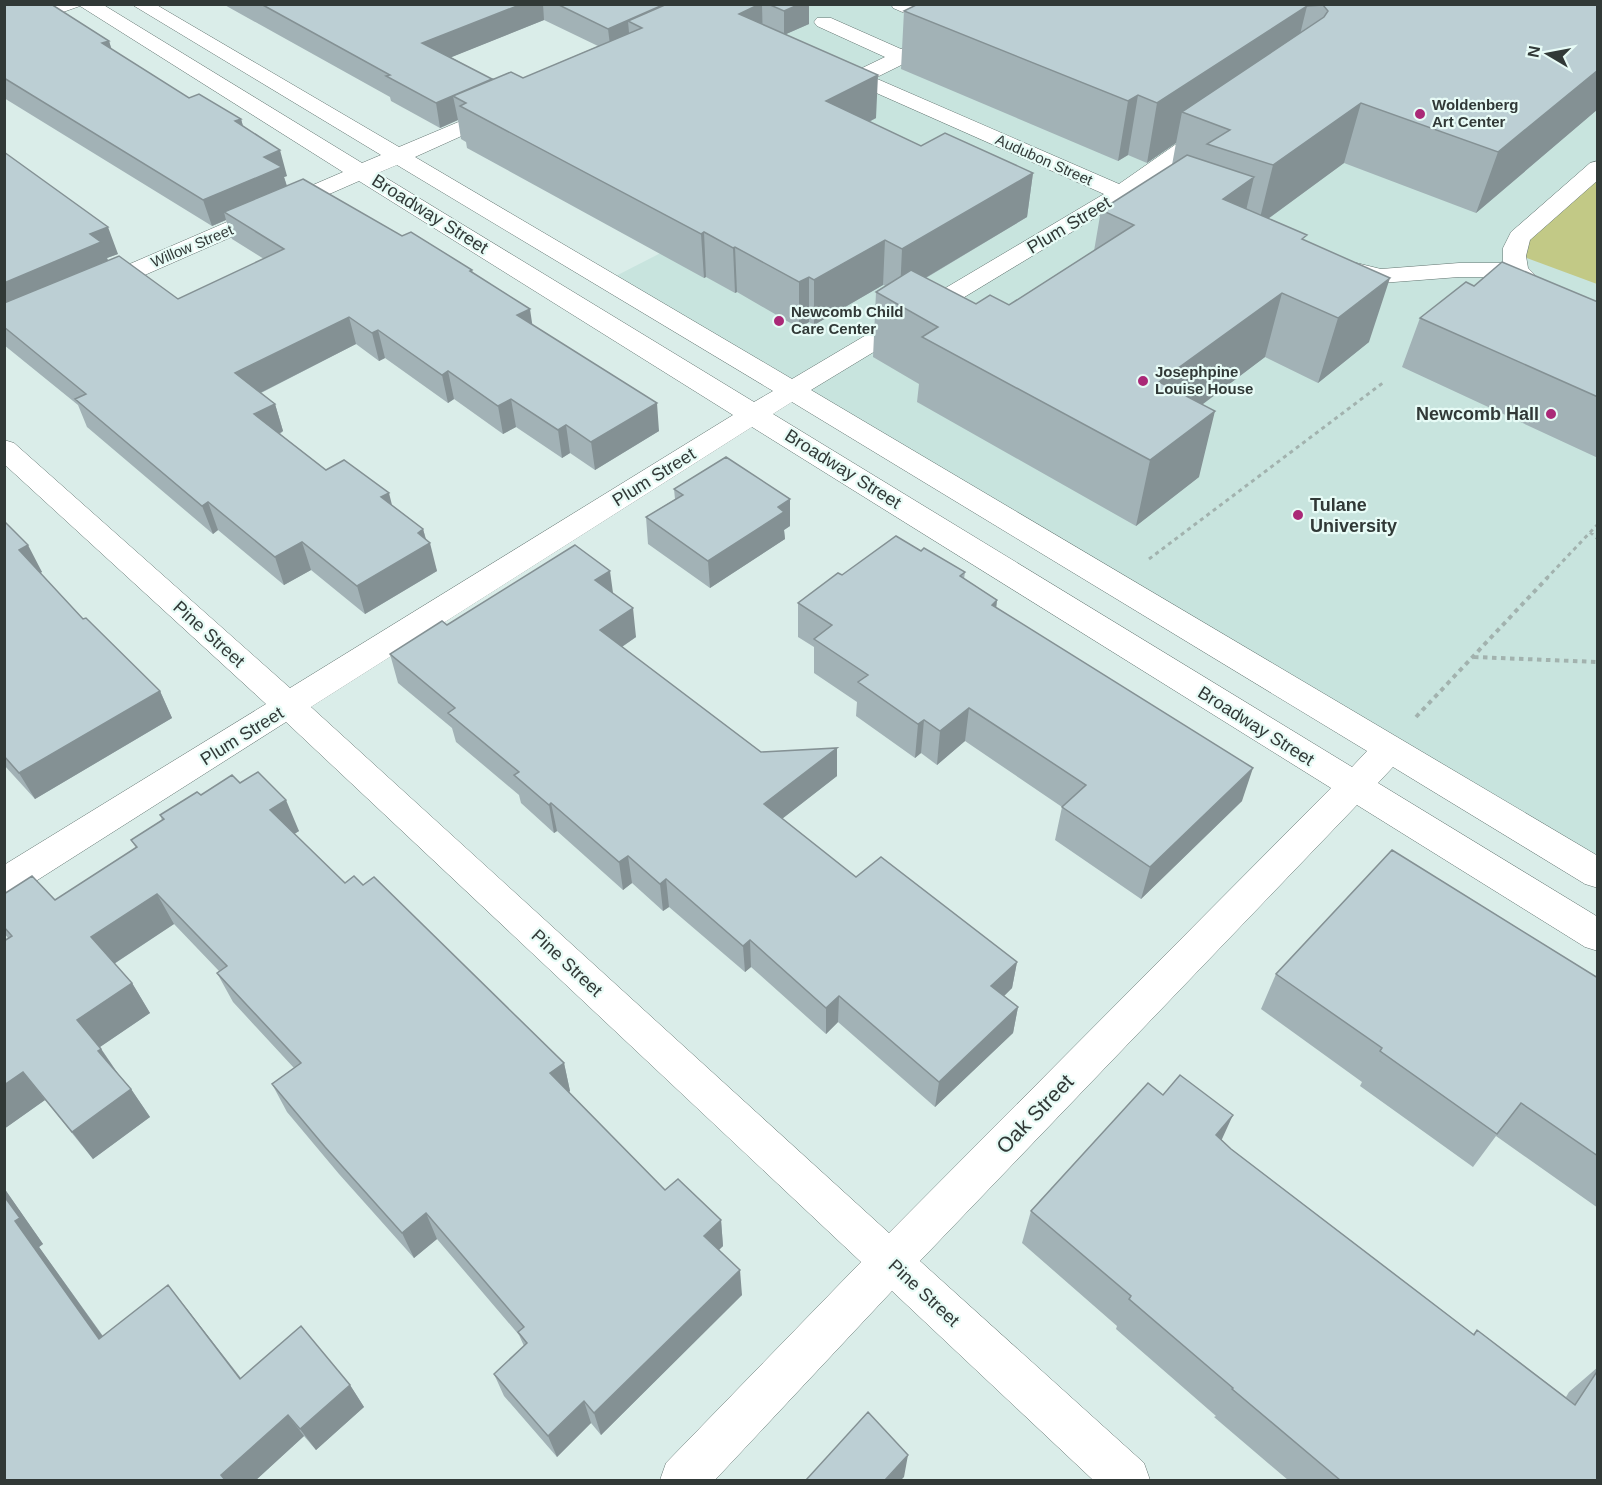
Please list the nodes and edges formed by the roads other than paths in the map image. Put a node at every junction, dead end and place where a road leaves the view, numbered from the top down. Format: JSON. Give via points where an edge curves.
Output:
{"nodes":[{"id":1,"x":72,"y":4,"type":"edge"},
{"id":2,"x":88,"y":4,"type":"edge"},
{"id":3,"x":140,"y":4,"type":"edge"},
{"id":4,"x":900,"y":4,"type":"edge"},
{"id":5,"x":1010,"y":4,"type":"edge"},
{"id":6,"x":824,"y":22,"type":"dead end"},
{"id":7,"x":4,"y":27,"type":"edge"},
{"id":8,"x":959,"y":29,"type":"junction"},
{"id":9,"x":901,"y":57,"type":"junction"},
{"id":10,"x":814,"y":59,"type":"edge"},
{"id":11,"x":858,"y":78,"type":"junction"},
{"id":12,"x":524,"y":101,"type":"edge"},
{"id":13,"x":1225,"y":121,"type":"edge"},
{"id":14,"x":398,"y":157,"type":"junction"},
{"id":15,"x":1598,"y":168,"type":"edge"},
{"id":16,"x":363,"y":172,"type":"junction"},
{"id":17,"x":1121,"y":194,"type":"junction"},
{"id":18,"x":1153,"y":203,"type":"edge"},
{"id":19,"x":1318,"y":261,"type":"edge"},
{"id":20,"x":1516,"y":270,"type":"junction"},
{"id":21,"x":81,"y":294,"type":"edge"},
{"id":22,"x":1598,"y":320,"type":"edge"},
{"id":23,"x":791,"y":392,"type":"junction"},
{"id":24,"x":755,"y":414,"type":"junction"},
{"id":25,"x":4,"y":449,"type":"edge"},
{"id":26,"x":289,"y":706,"type":"junction"},
{"id":27,"x":1389,"y":750,"type":"junction"},
{"id":28,"x":1354,"y":786,"type":"junction"},
{"id":29,"x":1598,"y":874,"type":"edge"},
{"id":30,"x":4,"y":884,"type":"edge"},
{"id":31,"x":1598,"y":936,"type":"edge"},
{"id":32,"x":890,"y":1262,"type":"junction"},
{"id":33,"x":683,"y":1480,"type":"edge"},
{"id":34,"x":1127,"y":1480,"type":"edge"}],
"edges":[{"from":1,"to":7,"type":"street"},
{"from":2,"to":16,"type":"street","name":"Broadway Street"},
{"from":3,"to":14,"type":"street","name":"Broadway Street"},
{"from":4,"to":8,"type":"street"},
{"from":5,"to":8,"type":"street"},
{"from":6,"to":9,"type":"street"},
{"from":8,"to":9,"type":"street"},
{"from":9,"to":11,"type":"street"},
{"from":10,"to":11,"type":"street","name":"Audubon Street"},
{"from":11,"to":17,"type":"street","name":"Audubon Street"},
{"from":12,"to":14,"type":"street","name":"Willow Street"},
{"from":13,"to":17,"type":"street","name":"Plum Street"},
{"from":14,"to":16,"type":"street","name":"Willow Street"},
{"from":14,"to":23,"type":"street","name":"Broadway Street"},
{"from":15,"to":20,"type":"street","via":[[1520,237],[1514,253]]},
{"from":16,"to":21,"type":"street","name":"Willow Street"},
{"from":16,"to":24,"type":"street","name":"Broadway Street"},
{"from":17,"to":18,"type":"street","name":"Audubon Street"},
{"from":17,"to":23,"type":"street","name":"Plum Street"},
{"from":19,"to":20,"type":"street","via":[[1381,276]]},
{"from":20,"to":22,"type":"street","via":[[1541,292]]},
{"from":23,"to":24,"type":"street","name":"Plum Street"},
{"from":23,"to":27,"type":"street","name":"Broadway Street"},
{"from":24,"to":26,"type":"street","name":"Plum Street"},
{"from":24,"to":28,"type":"street","name":"Broadway Street"},
{"from":25,"to":26,"type":"street","name":"Pine Street"},
{"from":26,"to":30,"type":"street","name":"Plum Street"},
{"from":26,"to":32,"type":"street","name":"Pine Street"},
{"from":27,"to":28,"type":"street","name":"Oak Street"},
{"from":27,"to":29,"type":"street","name":"Broadway Street"},
{"from":28,"to":31,"type":"street","name":"Broadway Street"},
{"from":28,"to":32,"type":"street","name":"Oak Street"},
{"from":32,"to":33,"type":"street","name":"Oak Street"},
{"from":32,"to":34,"type":"street","name":"Pine Street"}]}
